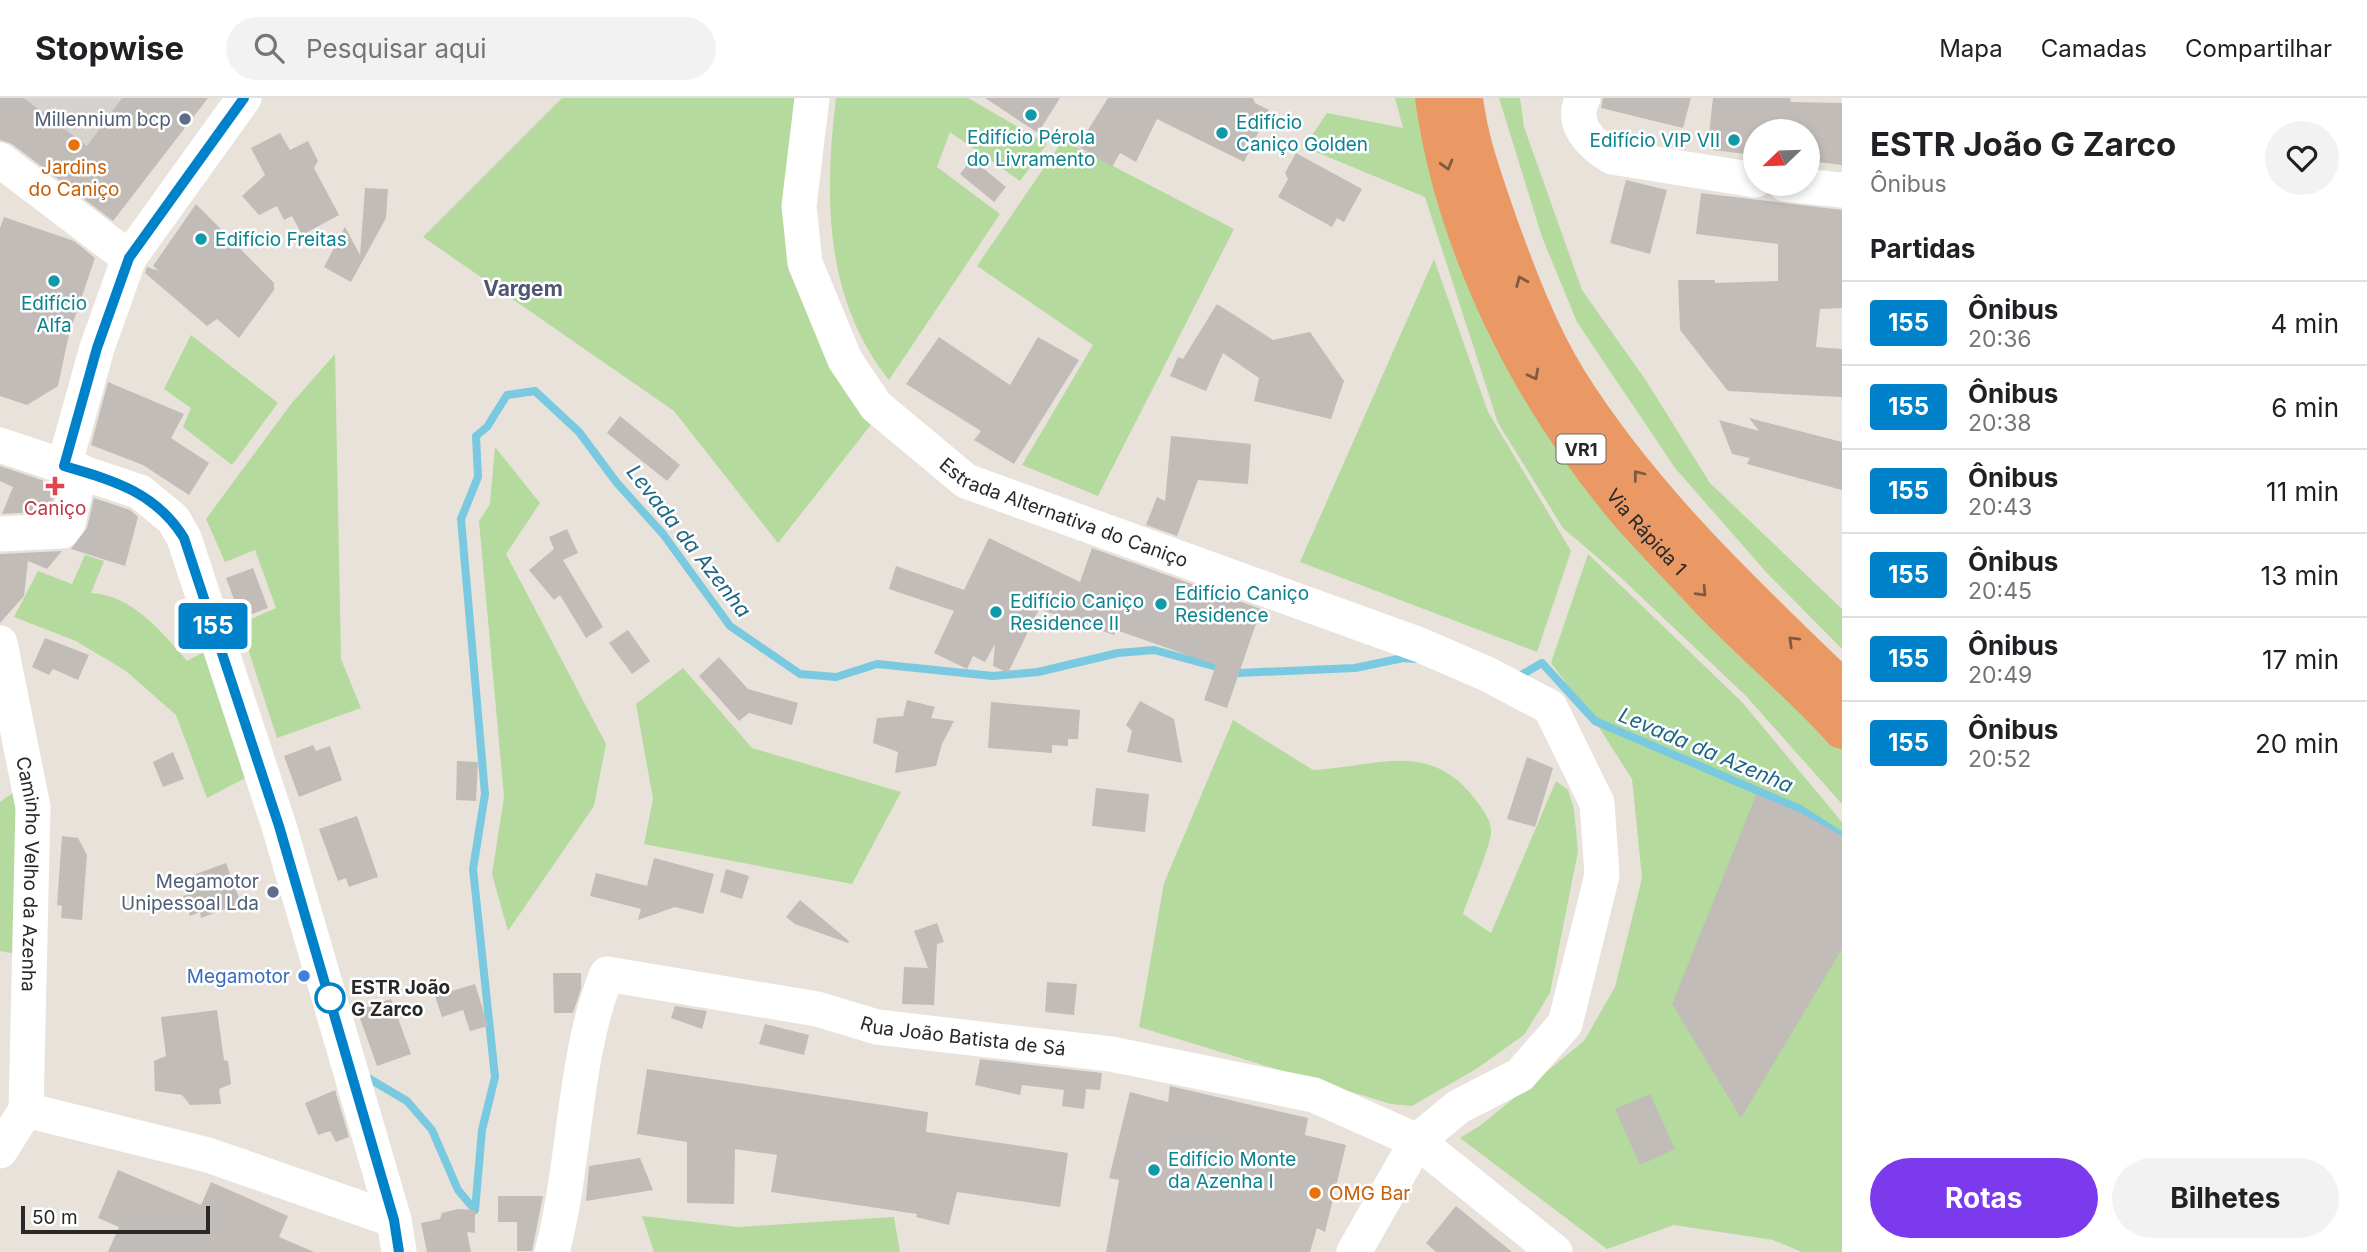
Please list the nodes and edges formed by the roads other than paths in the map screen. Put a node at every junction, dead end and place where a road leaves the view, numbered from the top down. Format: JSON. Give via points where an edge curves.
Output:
{"nodes":[{"id":1,"x":244,"y":98,"type":"edge"},
{"id":2,"x":812,"y":98,"type":"edge"},
{"id":3,"x":1434,"y":98,"type":"edge"},
{"id":4,"x":1464,"y":98,"type":"edge"},
{"id":5,"x":1583,"y":98,"type":"edge"},
{"id":6,"x":0,"y":160,"type":"edge"},
{"id":7,"x":1743,"y":178,"type":"edge"},
{"id":8,"x":1820,"y":188,"type":"edge"},
{"id":9,"x":1842,"y":190,"type":"edge"},
{"id":10,"x":129,"y":258,"type":"junction"},
{"id":11,"x":0,"y":445,"type":"edge"},
{"id":12,"x":72,"y":468,"type":"junction"},
{"id":13,"x":0,"y":534,"type":"edge"},
{"id":14,"x":0,"y":643,"type":"edge"},
{"id":15,"x":1842,"y":688,"type":"edge"},
{"id":16,"x":1842,"y":730,"type":"edge"},
{"id":17,"x":26,"y":1110,"type":"junction"},
{"id":18,"x":1416,"y":1142,"type":"junction"},
{"id":19,"x":0,"y":1150,"type":"edge"},
{"id":20,"x":397,"y":1236,"type":"edge"},
{"id":21,"x":552,"y":1252,"type":"edge"},
{"id":22,"x":1354,"y":1252,"type":"edge"},
{"id":23,"x":1555,"y":1252,"type":"edge"}],
"edges":[{"from":1,"to":10,"type":"street"},
{"from":2,"to":18,"type":"street","name":"Estrada Alternativa do Caniço","via":[[799,206],[805,263],[845,360],[876,406],[966,481],[1420,645],[1550,707],[1597,803],[1602,875],[1565,1024],[1520,1074],[1458,1108]]},
{"from":3,"to":16,"type":"highway","name":"Via Rápida 1","number":"VR1","one_way":true,"via":[[1439,135],[1461,214],[1505,322],[1546,398],[1626,510],[1708,599]]},
{"from":15,"to":4,"type":"highway","name":"Via Rápida 1","number":"VR1","one_way":true,"via":[[1725,576],[1652,492],[1568,379],[1510,257],[1467,124]]},
{"from":5,"to":7,"type":"street","via":[[1580,123],[1586,136],[1612,157]]},
{"from":6,"to":10,"type":"street"},
{"from":8,"to":9,"type":"street"},
{"from":10,"to":12,"type":"street","via":[[97,348]]},
{"from":11,"to":12,"type":"street"},
{"from":12,"to":13,"type":"street","via":[[68,523],[62,531]]},
{"from":12,"to":20,"type":"street","via":[[140,492],[173,519],[184,538],[279,826]]},
{"from":14,"to":17,"type":"street","name":"Caminho Velho da Azenha","via":[[33,807]]},
{"from":17,"to":19,"type":"street"},
{"from":17,"to":20,"type":"street","via":[[208,1155]]},
{"from":18,"to":21,"type":"street","name":"Rua João Batista de Sá","via":[[1314,1095],[1111,1055],[877,1027],[817,1009],[607,974],[592,1009],[564,1206]]},
{"from":18,"to":22,"type":"street","name":"Estrada Alternativa do Caniço"},
{"from":18,"to":23,"type":"street","name":"Rua João Batista de Sá"}]}
